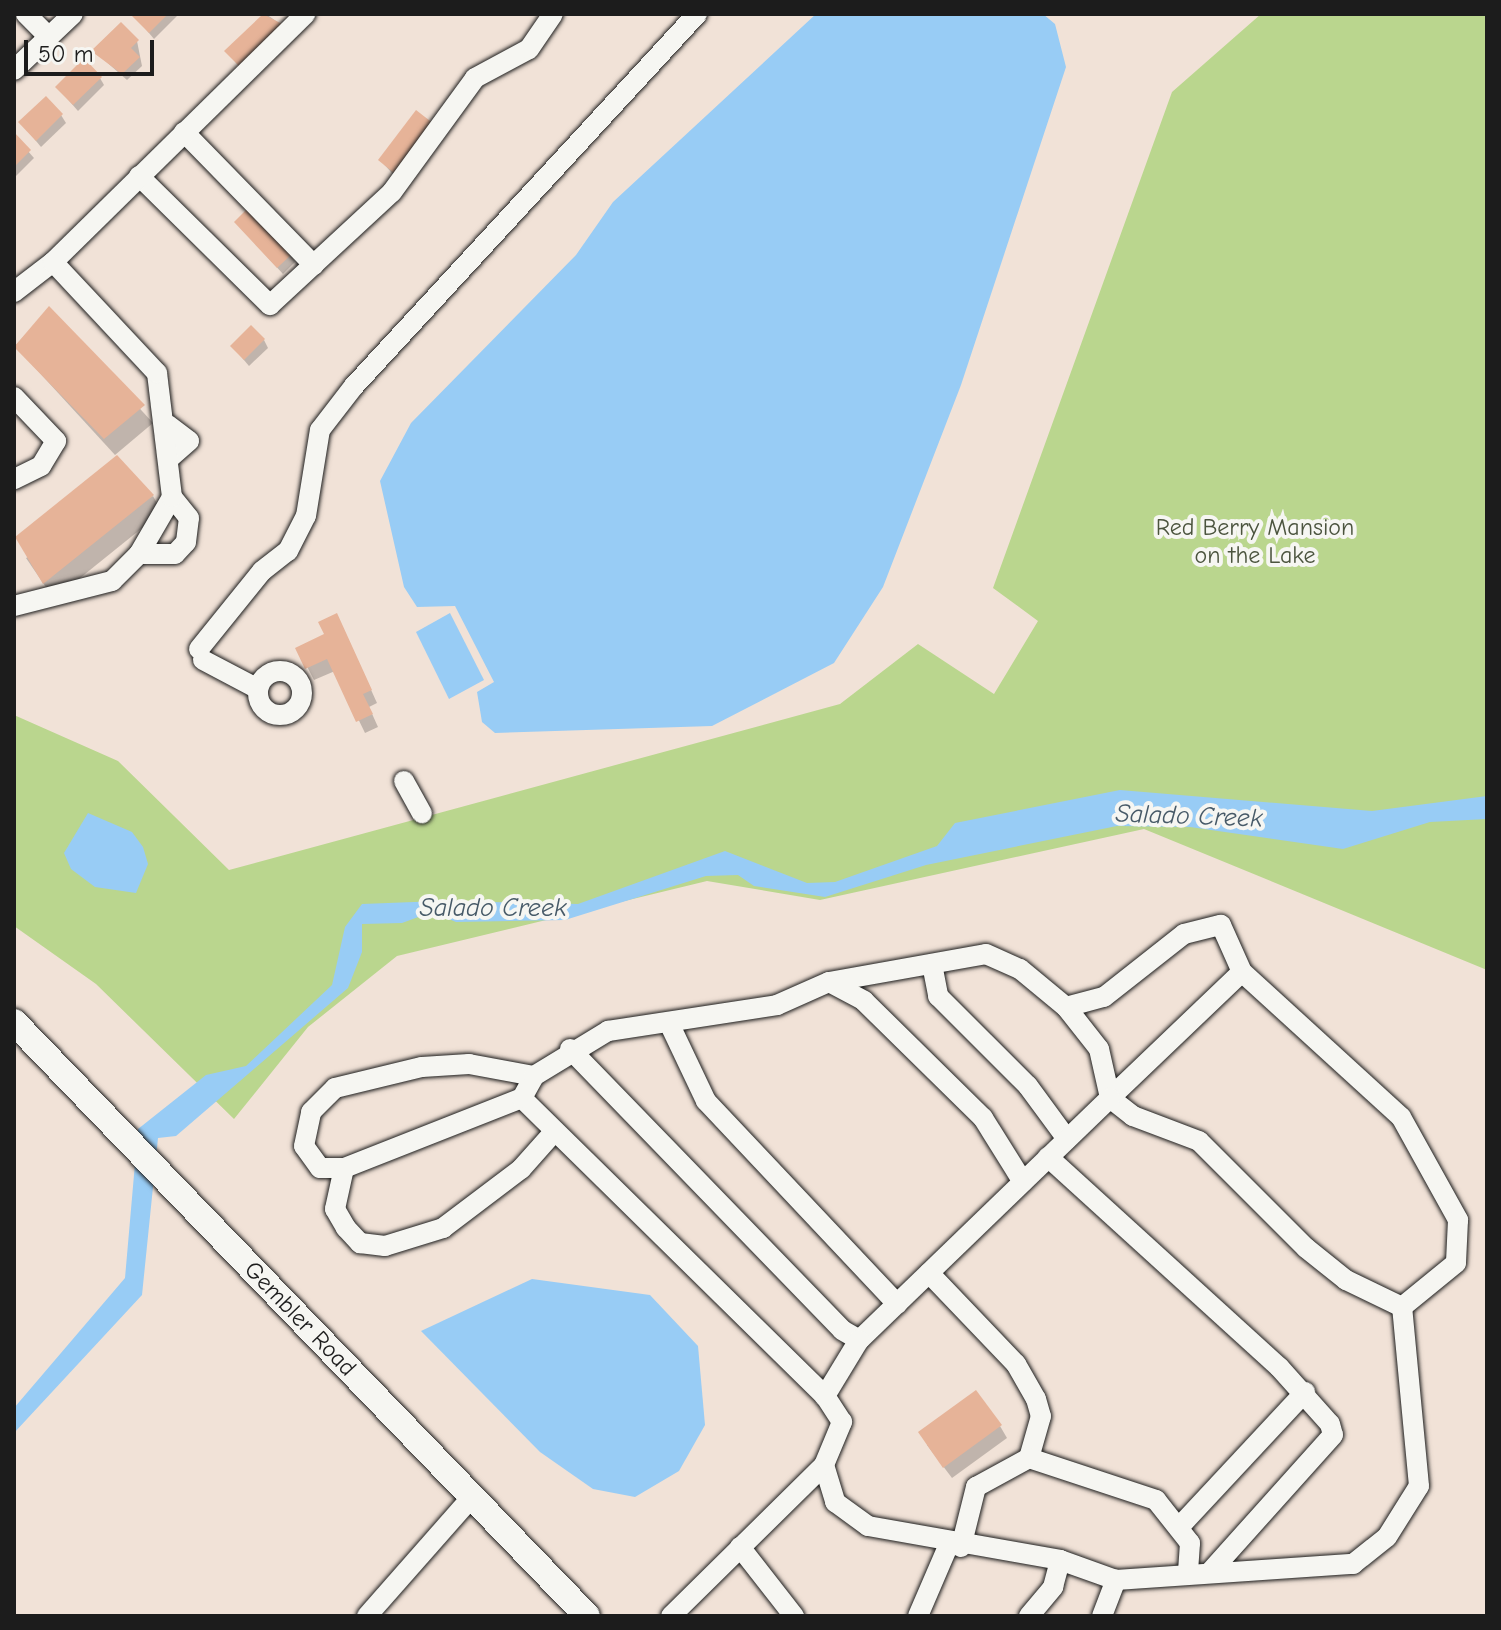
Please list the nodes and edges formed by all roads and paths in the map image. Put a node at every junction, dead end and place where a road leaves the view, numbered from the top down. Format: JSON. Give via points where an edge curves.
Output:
{"nodes":[{"id":1,"x":26,"y":14,"type":"edge"},
{"id":2,"x":73,"y":14,"type":"edge"},
{"id":3,"x":305,"y":14,"type":"edge"},
{"id":4,"x":553,"y":14,"type":"edge"},
{"id":5,"x":697,"y":14,"type":"edge"},
{"id":6,"x":49,"y":37,"type":"junction"},
{"id":7,"x":14,"y":70,"type":"edge"},
{"id":8,"x":184,"y":132,"type":"junction"},
{"id":9,"x":139,"y":176,"type":"junction"},
{"id":10,"x":53,"y":262,"type":"junction"},
{"id":11,"x":314,"y":265,"type":"junction"},
{"id":12,"x":14,"y":292,"type":"edge"},
{"id":13,"x":14,"y":397,"type":"edge"},
{"id":14,"x":14,"y":479,"type":"edge"},
{"id":15,"x":172,"y":497,"type":"junction"},
{"id":16,"x":139,"y":554,"type":"junction"},
{"id":17,"x":14,"y":606,"type":"edge"},
{"id":18,"x":258,"y":689,"type":"dead end"},
{"id":19,"x":404,"y":781,"type":"dead end"},
{"id":20,"x":422,"y":813,"type":"dead end"},
{"id":21,"x":932,"y":964,"type":"junction"},
{"id":22,"x":1242,"y":972,"type":"junction"},
{"id":23,"x":829,"y":982,"type":"junction"},
{"id":24,"x":1066,"y":1007,"type":"junction"},
{"id":25,"x":14,"y":1022,"type":"edge"},
{"id":26,"x":669,"y":1023,"type":"junction"},
{"id":27,"x":570,"y":1049,"type":"junction"},
{"id":28,"x":534,"y":1076,"type":"junction"},
{"id":29,"x":522,"y":1098,"type":"junction"},
{"id":30,"x":1110,"y":1098,"type":"junction"},
{"id":31,"x":554,"y":1132,"type":"junction"},
{"id":32,"x":1067,"y":1139,"type":"junction"},
{"id":33,"x":1048,"y":1157,"type":"junction"},
{"id":34,"x":344,"y":1168,"type":"junction"},
{"id":35,"x":1023,"y":1182,"type":"junction"},
{"id":36,"x":929,"y":1273,"type":"junction"},
{"id":37,"x":897,"y":1304,"type":"junction"},
{"id":38,"x":1402,"y":1307,"type":"junction"},
{"id":39,"x":859,"y":1340,"type":"junction"},
{"id":40,"x":1305,"y":1392,"type":"junction"},
{"id":41,"x":825,"y":1396,"type":"junction"},
{"id":42,"x":1029,"y":1458,"type":"junction"},
{"id":43,"x":824,"y":1465,"type":"junction"},
{"id":44,"x":472,"y":1497,"type":"junction"},
{"id":45,"x":1181,"y":1525,"type":"junction"},
{"id":46,"x":955,"y":1546,"type":"junction"},
{"id":47,"x":740,"y":1547,"type":"junction"},
{"id":48,"x":1060,"y":1560,"type":"junction"},
{"id":49,"x":1211,"y":1571,"type":"junction"},
{"id":50,"x":1188,"y":1573,"type":"junction"},
{"id":51,"x":1116,"y":1580,"type":"junction"},
{"id":52,"x":378,"y":1612,"type":"edge"},
{"id":53,"x":587,"y":1616,"type":"edge"},
{"id":54,"x":671,"y":1616,"type":"edge"},
{"id":55,"x":794,"y":1616,"type":"edge"},
{"id":56,"x":918,"y":1616,"type":"edge"},
{"id":57,"x":1029,"y":1616,"type":"edge"},
{"id":58,"x":1102,"y":1616,"type":"edge"}],
"edges":[{"from":1,"to":6,"type":"street"},
{"from":2,"to":6,"type":"street"},
{"from":3,"to":8,"type":"street"},
{"from":4,"to":11,"type":"street","via":[[529,49],[475,78],[392,192]]},
{"from":5,"to":18,"type":"street","via":[[354,386],[320,430],[306,516],[288,551],[262,571],[201,654]]},
{"from":6,"to":7,"type":"street"},
{"from":8,"to":9,"type":"street"},
{"from":8,"to":11,"type":"street"},
{"from":9,"to":10,"type":"street"},
{"from":9,"to":11,"type":"street","via":[[270,305]]},
{"from":10,"to":12,"type":"street"},
{"from":10,"to":15,"type":"street","via":[[157,373],[172,456]]},
{"from":13,"to":14,"type":"street","via":[[56,441],[41,466]]},
{"from":15,"to":16,"type":"street"},
{"from":15,"to":16,"type":"street","via":[[189,518],[186,542],[175,554]]},
{"from":16,"to":17,"type":"street","via":[[98,589]]},
{"from":19,"to":20,"type":"street"},
{"from":21,"to":23,"type":"street"},
{"from":21,"to":24,"type":"street","via":[[986,954],[1020,969]]},
{"from":21,"to":32,"type":"street","via":[[938,996],[1028,1086]]},
{"from":22,"to":24,"type":"street","via":[[1221,925],[1211,925],[1184,934],[1104,997]]},
{"from":22,"to":30,"type":"street"},
{"from":22,"to":38,"type":"street","via":[[1401,1117],[1458,1220],[1456,1263]]},
{"from":23,"to":26,"type":"street","via":[[777,1005]]},
{"from":23,"to":35,"type":"street","via":[[864,1001],[983,1118]]},
{"from":24,"to":30,"type":"street","via":[[1099,1049]]},
{"from":25,"to":44,"type":"main road","name":"Gembler Road"},
{"from":26,"to":27,"type":"street","via":[[608,1031]]},
{"from":26,"to":37,"type":"street","via":[[706,1101]]},
{"from":27,"to":28,"type":"street"},
{"from":27,"to":39,"type":"street","via":[[842,1330]]},
{"from":28,"to":29,"type":"street"},
{"from":28,"to":34,"type":"street","via":[[438,1066],[335,1088],[311,1112],[304,1146],[320,1168]]},
{"from":29,"to":31,"type":"street"},
{"from":29,"to":34,"type":"street"},
{"from":30,"to":32,"type":"street"},
{"from":30,"to":38,"type":"street","via":[[1133,1116],[1199,1141],[1306,1248],[1346,1280]]},
{"from":31,"to":34,"type":"street","via":[[479,1204],[443,1228],[385,1246],[360,1243],[335,1209]]},
{"from":31,"to":41,"type":"street"},
{"from":32,"to":33,"type":"street"},
{"from":33,"to":35,"type":"street"},
{"from":33,"to":40,"type":"street"},
{"from":35,"to":36,"type":"street"},
{"from":36,"to":37,"type":"street"},
{"from":36,"to":42,"type":"street","via":[[1016,1364],[1036,1399],[1041,1416]]},
{"from":37,"to":39,"type":"street"},
{"from":38,"to":49,"type":"street","via":[[1419,1486],[1387,1537],[1353,1564]]},
{"from":39,"to":41,"type":"street"},
{"from":40,"to":45,"type":"street"},
{"from":40,"to":49,"type":"street","via":[[1323,1410],[1333,1435]]},
{"from":41,"to":43,"type":"street","via":[[842,1422]]},
{"from":42,"to":45,"type":"street","via":[[1156,1500]]},
{"from":42,"to":46,"type":"street","via":[[976,1487]]},
{"from":43,"to":46,"type":"street","via":[[835,1502],[868,1526]]},
{"from":43,"to":47,"type":"street"},
{"from":44,"to":52,"type":"street"},
{"from":44,"to":53,"type":"main road","name":"Gembler Road"},
{"from":45,"to":50,"type":"street","via":[[1190,1543]]},
{"from":46,"to":48,"type":"street"},
{"from":46,"to":56,"type":"street"},
{"from":47,"to":54,"type":"street"},
{"from":47,"to":55,"type":"street"},
{"from":48,"to":51,"type":"street"},
{"from":48,"to":57,"type":"street","via":[[1053,1587]]},
{"from":49,"to":50,"type":"street"},
{"from":50,"to":51,"type":"street"},
{"from":51,"to":58,"type":"street"}]}
